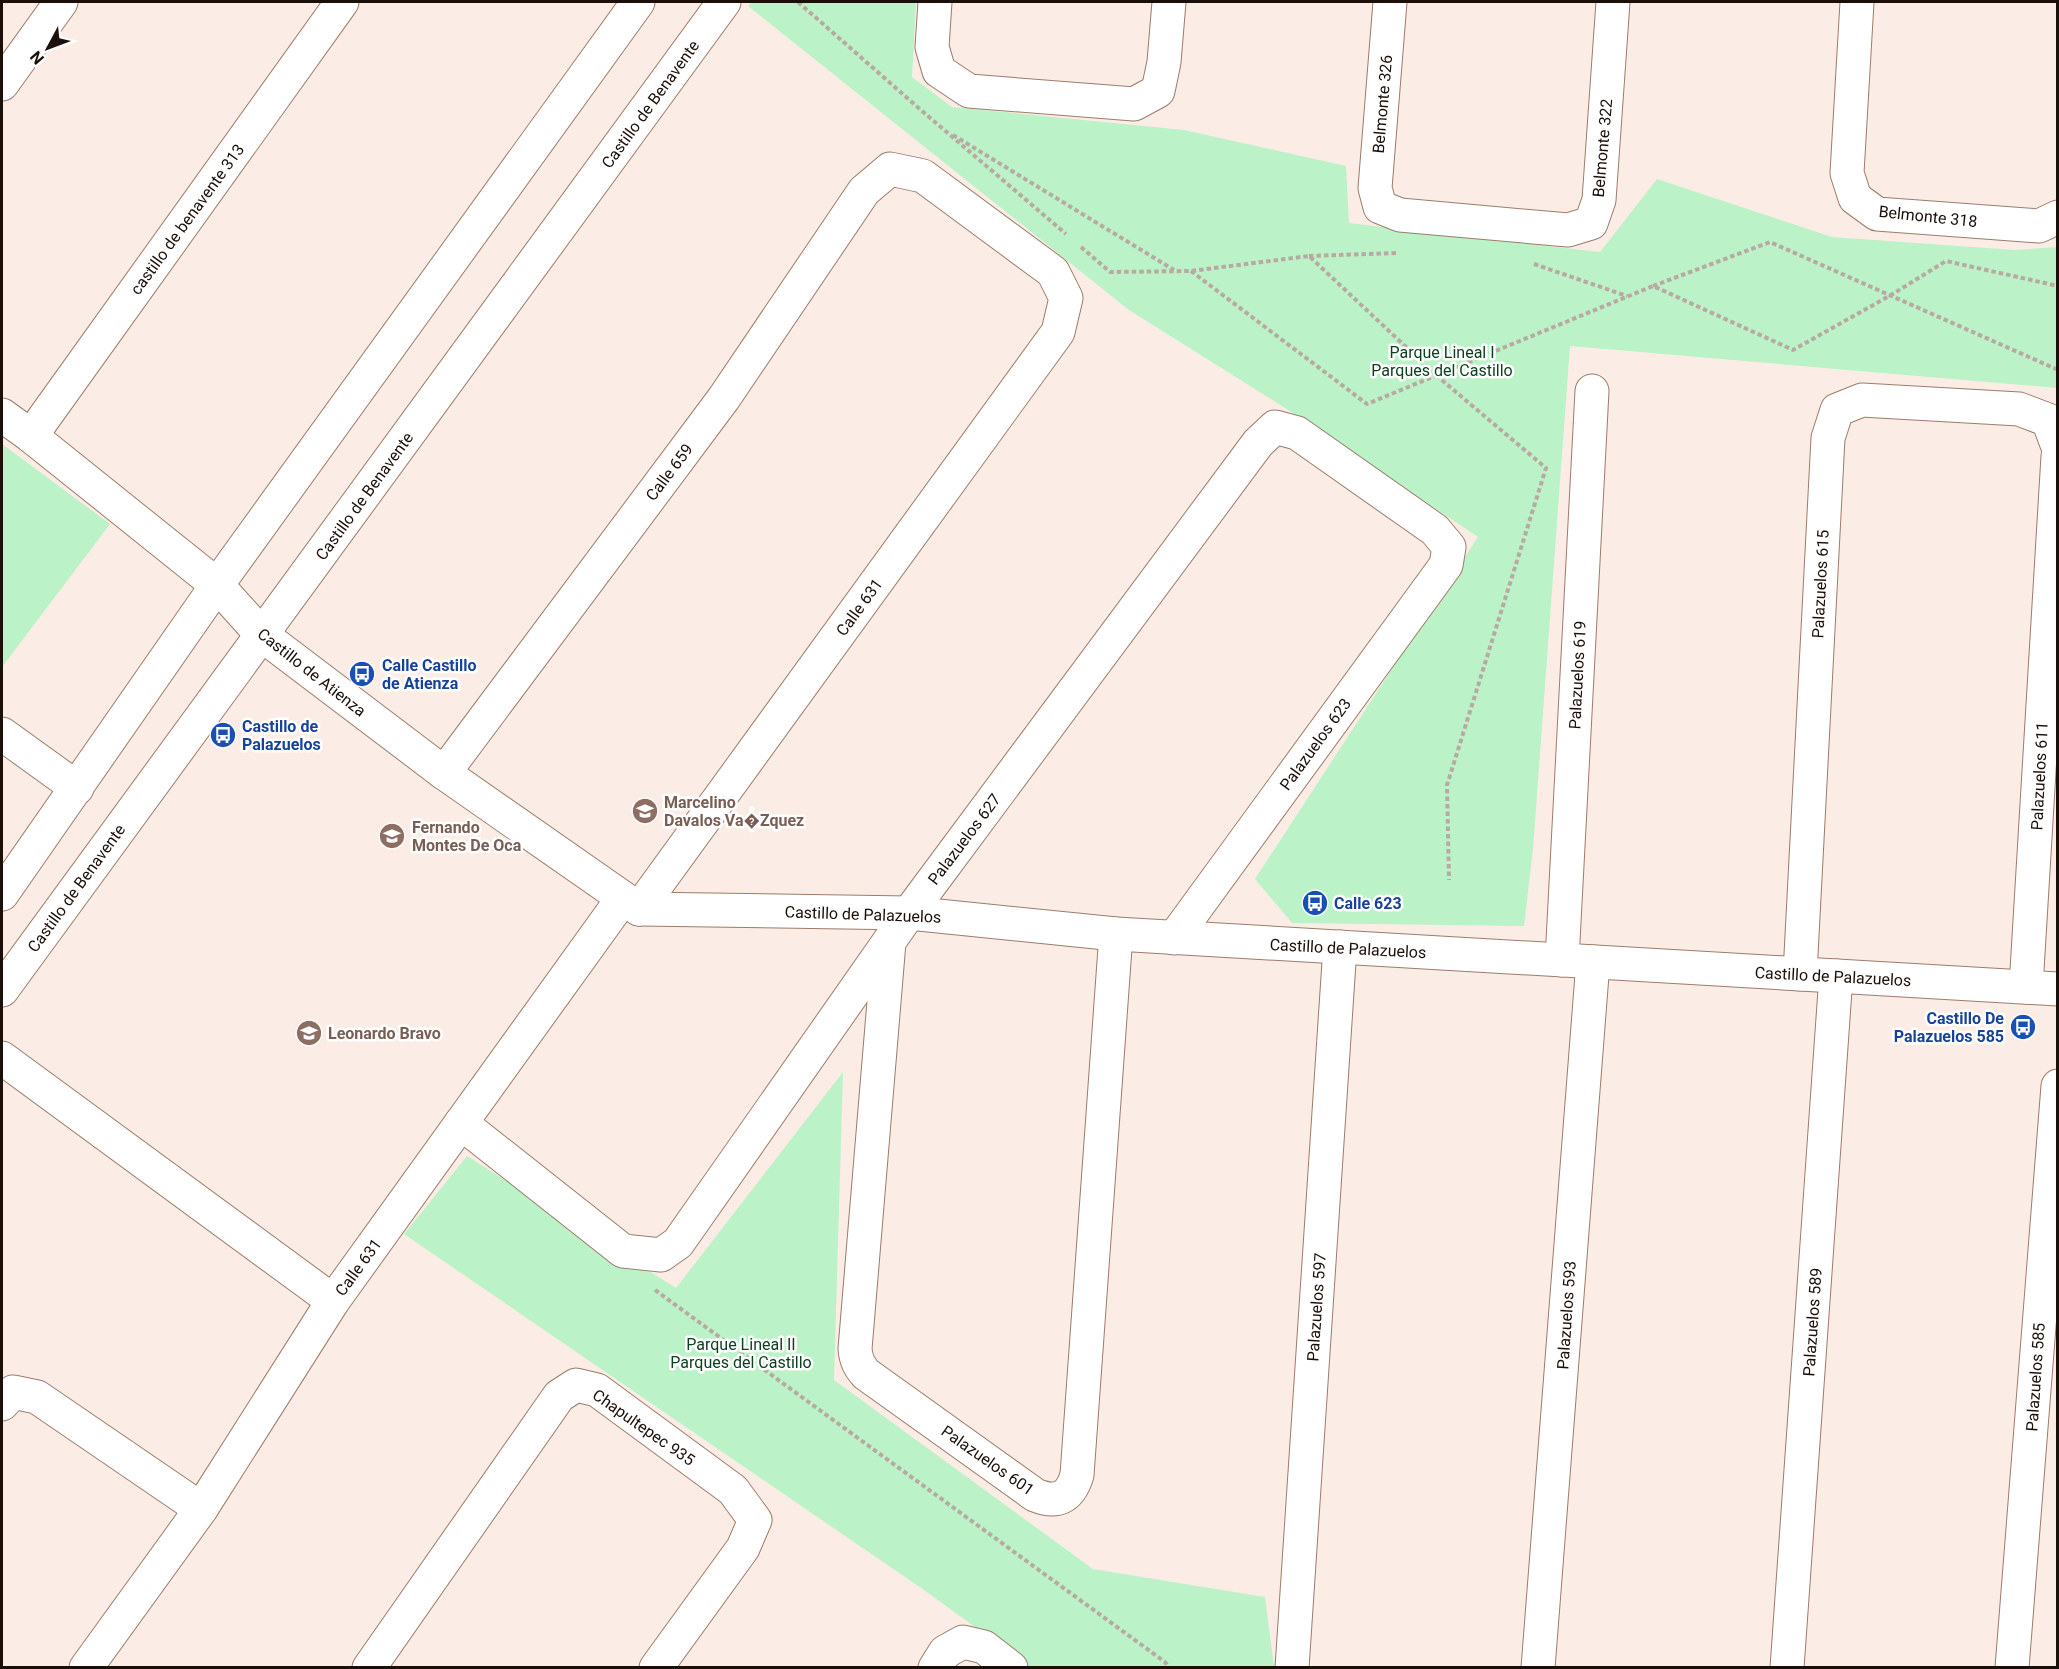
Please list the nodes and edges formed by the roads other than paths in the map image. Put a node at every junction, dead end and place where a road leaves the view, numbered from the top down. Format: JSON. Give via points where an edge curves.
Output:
{"nodes":[{"id":1,"x":61,"y":2,"type":"edge"},
{"id":2,"x":342,"y":2,"type":"edge"},
{"id":3,"x":638,"y":2,"type":"edge"},
{"id":4,"x":724,"y":2,"type":"edge"},
{"id":5,"x":935,"y":2,"type":"edge"},
{"id":6,"x":1169,"y":2,"type":"edge"},
{"id":7,"x":1390,"y":2,"type":"edge"},
{"id":8,"x":1613,"y":2,"type":"edge"},
{"id":9,"x":1857,"y":2,"type":"edge"},
{"id":10,"x":2,"y":84,"type":"edge"},
{"id":11,"x":890,"y":169,"type":"joint"},
{"id":12,"x":1380,"y":207,"type":"joint"},
{"id":13,"x":2058,"y":217,"type":"edge"},
{"id":14,"x":1592,"y":391,"type":"dead end"},
{"id":15,"x":2,"y":415,"type":"edge"},
{"id":16,"x":1275,"y":427,"type":"joint"},
{"id":17,"x":2053,"y":433,"type":"edge"},
{"id":18,"x":31,"y":436,"type":"junction"},
{"id":19,"x":2058,"y":456,"type":"edge"},
{"id":20,"x":217,"y":585,"type":"junction"},
{"id":21,"x":262,"y":635,"type":"junction"},
{"id":22,"x":2,"y":734,"type":"edge"},
{"id":23,"x":444,"y":773,"type":"junction"},
{"id":24,"x":77,"y":788,"type":"junction"},
{"id":25,"x":2,"y":894,"type":"edge"},
{"id":26,"x":631,"y":904,"type":"junction"},
{"id":27,"x":909,"y":913,"type":"junction"},
{"id":28,"x":1116,"y":934,"type":"junction"},
{"id":29,"x":1174,"y":938,"type":"junction"},
{"id":30,"x":889,"y":942,"type":"junction"},
{"id":31,"x":1340,"y":947,"type":"junction"},
{"id":32,"x":1577,"y":961,"type":"junction"},
{"id":33,"x":1800,"y":974,"type":"junction"},
{"id":34,"x":1836,"y":976,"type":"junction"},
{"id":35,"x":2042,"y":988,"type":"edge"},
{"id":36,"x":2,"y":990,"type":"edge"},
{"id":37,"x":2,"y":1058,"type":"edge"},
{"id":38,"x":2058,"y":1086,"type":"edge"},
{"id":39,"x":461,"y":1123,"type":"junction"},
{"id":40,"x":333,"y":1301,"type":"junction"},
{"id":41,"x":7,"y":1398,"type":"edge"},
{"id":42,"x":201,"y":1509,"type":"junction"},
{"id":43,"x":86,"y":1668,"type":"edge"},
{"id":44,"x":369,"y":1668,"type":"edge"},
{"id":45,"x":656,"y":1668,"type":"edge"},
{"id":46,"x":934,"y":1668,"type":"edge"},
{"id":47,"x":1011,"y":1668,"type":"edge"},
{"id":48,"x":1292,"y":1668,"type":"edge"},
{"id":49,"x":1538,"y":1668,"type":"edge"},
{"id":50,"x":1787,"y":1668,"type":"edge"},
{"id":51,"x":2012,"y":1668,"type":"edge"}],
"edges":[{"from":1,"to":10,"type":"street"},
{"from":2,"to":18,"type":"street","name":"castillo de benavente 313"},
{"from":3,"to":20,"type":"street"},
{"from":4,"to":21,"type":"street","name":"Castillo de Benavente"},
{"from":5,"to":6,"type":"street","via":[[932,47],[939,71],[969,91],[1134,104],[1158,91]]},
{"from":7,"to":12,"type":"street","name":"Belmonte 326","via":[[1375,188]]},
{"from":8,"to":12,"type":"street","name":"Belmonte 322","via":[[1599,200],[1591,223],[1568,230],[1400,215]]},
{"from":9,"to":13,"type":"street","name":"Belmonte 318","via":[[1847,173],[1855,198],[1877,214],[2039,226]]},
{"from":11,"to":23,"type":"street","name":"Calle 659","via":[[864,191],[724,398]]},
{"from":11,"to":26,"type":"street","name":"Calle 631","via":[[923,176],[1053,272],[1066,298],[1058,332]]},
{"from":14,"to":32,"type":"street","name":"Palazuelos 619"},
{"from":15,"to":18,"type":"street","name":"Castillo de Atienza"},
{"from":16,"to":27,"type":"street","name":"Palazuelos 627","via":[[1258,443]]},
{"from":16,"to":29,"type":"street","name":"Palazuelos 623","via":[[1297,433],[1435,530],[1449,547],[1446,565]]},
{"from":17,"to":33,"type":"street","name":"Palazuelos 615","via":[[2019,410],[1862,400],[1837,410],[1828,438]]},
{"from":18,"to":20,"type":"street","name":"Castillo de Atienza"},
{"from":19,"to":35,"type":"street","name":"Palazuelos 611"},
{"from":20,"to":21,"type":"street","name":"Castillo de Atienza"},
{"from":20,"to":24,"type":"street"},
{"from":21,"to":23,"type":"street","name":"Castillo de Atienza"},
{"from":21,"to":36,"type":"street","name":"Castillo de Benavente"},
{"from":22,"to":24,"type":"street"},
{"from":23,"to":26,"type":"street","name":"Castillo de Atienza"},
{"from":24,"to":25,"type":"street"},
{"from":26,"to":27,"type":"street","name":"Castillo de Palazuelos"},
{"from":26,"to":39,"type":"street","name":"Calle 631"},
{"from":27,"to":28,"type":"street","name":"Castillo de Palazuelos"},
{"from":27,"to":30,"type":"street","name":"Palazuelos 627"},
{"from":28,"to":29,"type":"street","name":"Castillo de Palazuelos"},
{"from":28,"to":30,"type":"street","name":"Palazuelos 601","via":[[1077,1475],[1073,1488],[1062,1497],[1048,1500],[1035,1495],[866,1374],[856,1359]]},
{"from":29,"to":31,"type":"street","name":"Castillo de Palazuelos"},
{"from":30,"to":39,"type":"street","name":"Palazuelos 627","via":[[678,1243],[662,1255],[623,1251]]},
{"from":31,"to":32,"type":"street","name":"Castillo de Palazuelos"},
{"from":31,"to":48,"type":"street","name":"Palazuelos 597"},
{"from":32,"to":33,"type":"street","name":"Castillo de Palazuelos"},
{"from":32,"to":49,"type":"street","name":"Palazuelos 593"},
{"from":33,"to":34,"type":"street","name":"Castillo de Palazuelos"},
{"from":34,"to":35,"type":"street","name":"Castillo de Palazuelos"},
{"from":34,"to":50,"type":"street","name":"Palazuelos 589"},
{"from":37,"to":40,"type":"street","name":"Calle 631"},
{"from":38,"to":51,"type":"street","name":"Palazuelos 585"},
{"from":39,"to":40,"type":"street","name":"Calle 631"},
{"from":40,"to":42,"type":"street"},
{"from":41,"to":42,"type":"street","via":[[37,1397]]},
{"from":42,"to":43,"type":"street"},
{"from":44,"to":45,"type":"street","name":"Chapultepec 935","via":[[559,1396],[576,1385],[597,1390],[733,1490],[754,1520],[743,1548]]},
{"from":46,"to":47,"type":"street","via":[[945,1652],[963,1641],[984,1647]]}]}
